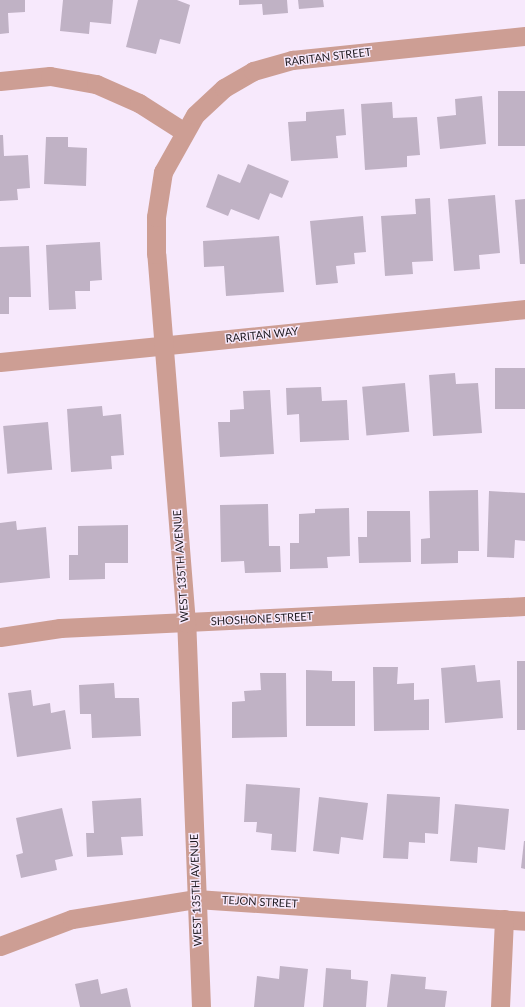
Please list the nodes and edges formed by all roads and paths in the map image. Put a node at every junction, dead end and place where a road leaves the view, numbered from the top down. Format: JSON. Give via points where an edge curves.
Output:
{"nodes":[{"id":1,"x":525,"y":36,"type":"edge"},
{"id":2,"x":0,"y":81,"type":"edge"},
{"id":3,"x":183,"y":131,"type":"junction"},
{"id":4,"x":525,"y":309,"type":"edge"},
{"id":5,"x":166,"y":344,"type":"junction"},
{"id":6,"x":0,"y":362,"type":"edge"},
{"id":7,"x":525,"y":606,"type":"edge"},
{"id":8,"x":186,"y":623,"type":"junction"},
{"id":9,"x":0,"y":637,"type":"edge"},
{"id":10,"x":196,"y":899,"type":"junction"},
{"id":11,"x":504,"y":919,"type":"junction"},
{"id":12,"x":525,"y":921,"type":"edge"},
{"id":13,"x":0,"y":946,"type":"edge"},
{"id":14,"x":201,"y":1007,"type":"edge"},
{"id":15,"x":500,"y":1007,"type":"edge"}],
"edges":[{"from":1,"to":3,"type":"street","name":"RARITAN STREET","via":[[292,60],[253,71],[224,88]]},
{"from":2,"to":3,"type":"street","via":[[50,76],[96,84],[139,103]]},
{"from":3,"to":5,"type":"street","name":"WEST 135TH AVENUE","via":[[163,172],[156,218]]},
{"from":4,"to":5,"type":"street","name":"RARITAN WAY"},
{"from":5,"to":6,"type":"street","name":"RARITAN WAY"},
{"from":5,"to":8,"type":"street","name":"WEST 135TH AVENUE"},
{"from":7,"to":8,"type":"street","name":"SHOSHONE STREET"},
{"from":8,"to":9,"type":"street","name":"SHOSHONE STREET","via":[[60,628]]},
{"from":8,"to":10,"type":"street","name":"WEST 135TH AVENUE"},
{"from":10,"to":11,"type":"street","name":"TEJON STREET"},
{"from":10,"to":13,"type":"street","name":"TEJON STREET","via":[[86,916],[40,928]]},
{"from":10,"to":14,"type":"street","name":"WEST 135TH AVENUE"},
{"from":11,"to":12,"type":"street","name":"TEJON STREET"},
{"from":11,"to":15,"type":"street"}]}
